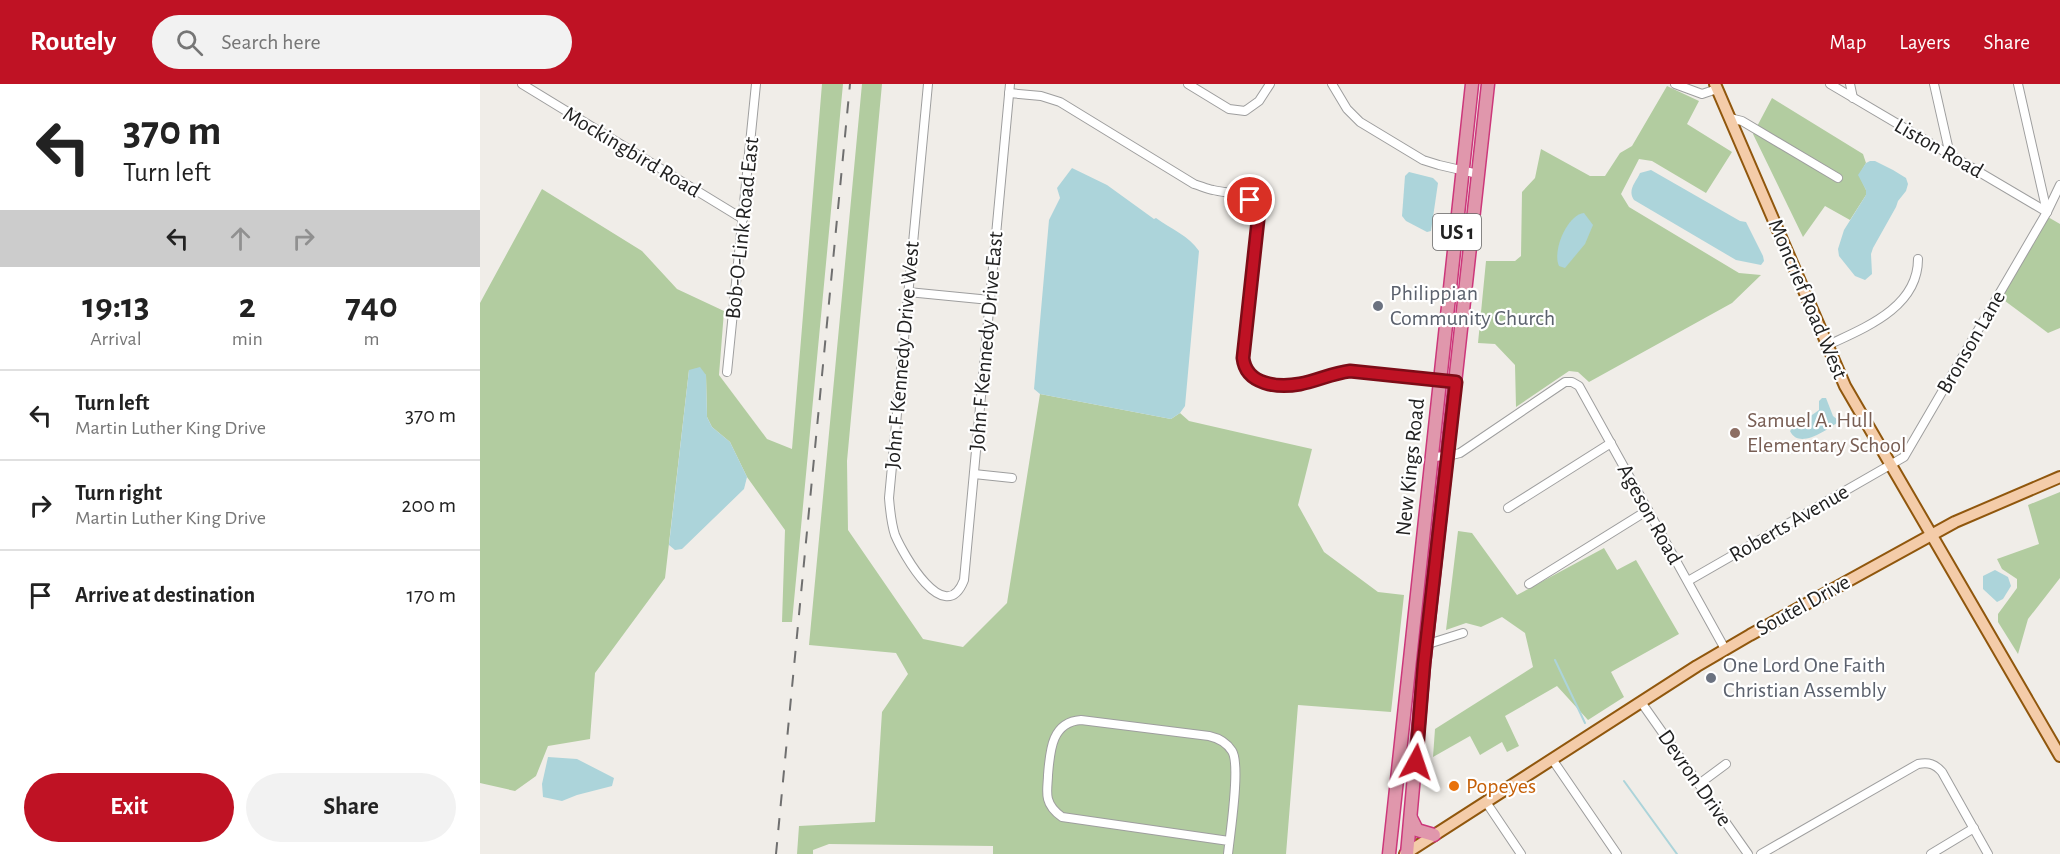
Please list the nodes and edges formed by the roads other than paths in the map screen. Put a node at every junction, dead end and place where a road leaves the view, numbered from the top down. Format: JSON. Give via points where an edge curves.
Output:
{"nodes":[{"id":1,"x":522,"y":84,"type":"edge"},
{"id":2,"x":756,"y":84,"type":"edge"},
{"id":3,"x":928,"y":84,"type":"edge"},
{"id":4,"x":1010,"y":84,"type":"edge"},
{"id":5,"x":1188,"y":84,"type":"edge"},
{"id":6,"x":1270,"y":84,"type":"edge"},
{"id":7,"x":1332,"y":84,"type":"edge"},
{"id":8,"x":1472,"y":84,"type":"edge"},
{"id":9,"x":1488,"y":84,"type":"edge"},
{"id":10,"x":1675,"y":84,"type":"edge"},
{"id":11,"x":1830,"y":84,"type":"edge"},
{"id":12,"x":1850,"y":84,"type":"edge"},
{"id":13,"x":1934,"y":84,"type":"edge"},
{"id":14,"x":2018,"y":84,"type":"edge"},
{"id":15,"x":1716,"y":87,"type":"edge"},
{"id":16,"x":1010,"y":93,"type":"junction"},
{"id":17,"x":1853,"y":98,"type":"junction"},
{"id":18,"x":1730,"y":118,"type":"junction"},
{"id":19,"x":1950,"y":155,"type":"junction"},
{"id":20,"x":1463,"y":170,"type":"junction"},
{"id":21,"x":1478,"y":174,"type":"junction"},
{"id":22,"x":1838,"y":178,"type":"dead end"},
{"id":23,"x":2060,"y":184,"type":"edge"},
{"id":24,"x":2047,"y":212,"type":"junction"},
{"id":25,"x":743,"y":219,"type":"junction"},
{"id":26,"x":1918,"y":259,"type":"dead end"},
{"id":27,"x":908,"y":292,"type":"junction"},
{"id":28,"x":990,"y":300,"type":"junction"},
{"id":29,"x":1826,"y":346,"type":"junction"},
{"id":30,"x":727,"y":372,"type":"dead end"},
{"id":31,"x":1440,"y":380,"type":"junction"},
{"id":32,"x":1456,"y":382,"type":"junction"},
{"id":33,"x":1611,"y":443,"type":"junction"},
{"id":34,"x":1448,"y":456,"type":"junction"},
{"id":35,"x":1432,"y":457,"type":"junction"},
{"id":36,"x":1890,"y":466,"type":"junction"},
{"id":37,"x":974,"y":474,"type":"junction"},
{"id":38,"x":2060,"y":477,"type":"edge"},
{"id":39,"x":1012,"y":478,"type":"dead end"},
{"id":40,"x":1508,"y":508,"type":"dead end"},
{"id":41,"x":1648,"y":510,"type":"junction"},
{"id":42,"x":1932,"y":534,"type":"junction"},
{"id":43,"x":1688,"y":581,"type":"junction"},
{"id":44,"x":1529,"y":584,"type":"dead end"},
{"id":45,"x":953,"y":594,"type":"joint"},
{"id":46,"x":1463,"y":633,"type":"dead end"},
{"id":47,"x":1428,"y":644,"type":"junction"},
{"id":48,"x":1725,"y":649,"type":"junction"},
{"id":49,"x":1410,"y":659,"type":"junction"},
{"id":50,"x":1424,"y":664,"type":"junction"},
{"id":51,"x":1641,"y":702,"type":"junction"},
{"id":52,"x":2060,"y":756,"type":"edge"},
{"id":53,"x":1552,"y":759,"type":"junction"},
{"id":54,"x":1726,"y":764,"type":"dead end"},
{"id":55,"x":1699,"y":784,"type":"junction"},
{"id":56,"x":1486,"y":802,"type":"junction"},
{"id":57,"x":1411,"y":818,"type":"junction"},
{"id":58,"x":1974,"y":828,"type":"junction"},
{"id":59,"x":1434,"y":835,"type":"junction"},
{"id":60,"x":1229,"y":841,"type":"junction"},
{"id":61,"x":1228,"y":854,"type":"edge"},
{"id":62,"x":1389,"y":854,"type":"edge"},
{"id":63,"x":1405,"y":854,"type":"edge"},
{"id":64,"x":1521,"y":854,"type":"edge"},
{"id":65,"x":1617,"y":854,"type":"edge"},
{"id":66,"x":1748,"y":854,"type":"edge"},
{"id":67,"x":1761,"y":854,"type":"edge"},
{"id":68,"x":1931,"y":854,"type":"edge"},
{"id":69,"x":1988,"y":854,"type":"edge"}],
"edges":[{"from":1,"to":25,"type":"street","name":"Mockingbird Road"},
{"from":2,"to":25,"type":"street","name":"Bob-O-Link Road East"},
{"from":3,"to":27,"type":"street","name":"John F Kennedy Drive West"},
{"from":4,"to":16,"type":"street","name":"John F Kennedy Drive East"},
{"from":5,"to":6,"type":"street","via":[[1229,109],[1245,111],[1259,101]]},
{"from":7,"to":20,"type":"street","via":[[1360,122],[1423,160]]},
{"from":8,"to":20,"type":"highway","name":"New Kings Road","number":"US 1"},
{"from":9,"to":21,"type":"highway","name":"New Kings Road","number":"US 1"},
{"from":10,"to":15,"type":"street","via":[[1702,93]]},
{"from":11,"to":17,"type":"street","name":"Liston Road"},
{"from":12,"to":17,"type":"street"},
{"from":13,"to":19,"type":"street"},
{"from":14,"to":24,"type":"street"},
{"from":15,"to":18,"type":"main road","name":"Moncrief Road West"},
{"from":16,"to":28,"type":"street","name":"John F Kennedy Drive East"},
{"from":16,"to":31,"type":"street","via":[[1060,102],[1194,184],[1250,200],[1258,220],[1243,358],[1255,379],[1291,385],[1350,371]]},
{"from":17,"to":19,"type":"street","name":"Liston Road"},
{"from":18,"to":22,"type":"street"},
{"from":18,"to":29,"type":"main road","name":"Moncrief Road West"},
{"from":19,"to":24,"type":"street","name":"Liston Road"},
{"from":20,"to":21,"type":"street"},
{"from":20,"to":31,"type":"highway","name":"New Kings Road","number":"US 1"},
{"from":21,"to":32,"type":"highway","name":"New Kings Road","number":"US 1"},
{"from":23,"to":24,"type":"street","name":"Bronson Lane"},
{"from":24,"to":36,"type":"street","name":"Bronson Lane","via":[[1904,457]]},
{"from":25,"to":30,"type":"street","name":"Bob-O-Link Road East"},
{"from":26,"to":29,"type":"street","via":[[1918,272],[1895,307],[1883,318]]},
{"from":27,"to":28,"type":"street"},
{"from":27,"to":45,"type":"street","name":"John F Kennedy Drive West","via":[[889,498],[891,516],[905,555],[928,587],[942,596]]},
{"from":28,"to":37,"type":"street","name":"John F Kennedy Drive East"},
{"from":29,"to":36,"type":"main road","name":"Moncrief Road West"},
{"from":31,"to":32,"type":"street"},
{"from":31,"to":35,"type":"highway","name":"New Kings Road","number":"US 1"},
{"from":32,"to":34,"type":"highway","name":"New Kings Road","number":"US 1"},
{"from":33,"to":34,"type":"street","name":"Ageson Road","via":[[1579,386],[1565,382],[1470,447]]},
{"from":33,"to":40,"type":"street"},
{"from":33,"to":41,"type":"street","name":"Ageson Road"},
{"from":34,"to":35,"type":"street"},
{"from":34,"to":47,"type":"highway","name":"New Kings Road","number":"US 1"},
{"from":35,"to":49,"type":"highway","name":"New Kings Road","number":"US 1"},
{"from":36,"to":42,"type":"main road","name":"Moncrief Road West"},
{"from":36,"to":43,"type":"street","name":"Roberts Avenue"},
{"from":37,"to":39,"type":"street"},
{"from":37,"to":45,"type":"street","name":"John F Kennedy Drive East","via":[[964,580]]},
{"from":38,"to":42,"type":"main road","name":"Soutel Drive"},
{"from":41,"to":43,"type":"street","name":"Ageson Road"},
{"from":41,"to":44,"type":"street"},
{"from":42,"to":48,"type":"main road","name":"Soutel Drive"},
{"from":42,"to":52,"type":"main road","name":"Moncrief Road West"},
{"from":43,"to":48,"type":"street","name":"Ageson Road"},
{"from":46,"to":47,"type":"street"},
{"from":47,"to":50,"type":"highway","name":"New Kings Road","number":"US 1"},
{"from":48,"to":51,"type":"main road","name":"Soutel Drive"},
{"from":49,"to":50,"type":"street"},
{"from":49,"to":62,"type":"highway","name":"New Kings Road","number":"US 1"},
{"from":50,"to":57,"type":"highway","name":"New Kings Road","number":"US 1"},
{"from":51,"to":53,"type":"main road","name":"Soutel Drive"},
{"from":51,"to":55,"type":"street","name":"Devron Drive"},
{"from":53,"to":56,"type":"main road","name":"Soutel Drive"},
{"from":53,"to":65,"type":"street"},
{"from":54,"to":55,"type":"street"},
{"from":55,"to":66,"type":"street","name":"Devron Drive"},
{"from":56,"to":59,"type":"main road","name":"Soutel Drive"},
{"from":56,"to":64,"type":"street"},
{"from":57,"to":59,"type":"highway","via":[[1417,830]]},
{"from":57,"to":63,"type":"highway","name":"New Kings Road","number":"US 1"},
{"from":58,"to":67,"type":"street","via":[[1942,772],[1932,763],[1918,764]]},
{"from":58,"to":68,"type":"street"},
{"from":58,"to":69,"type":"street"},
{"from":59,"to":63,"type":"main road","name":"Soutel Drive"},
{"from":60,"to":60,"type":"street","via":[[1236,768],[1232,751],[1223,742],[1209,736],[1081,720],[1057,732],[1047,796],[1054,812],[1070,820]]},
{"from":60,"to":61,"type":"street"}]}
